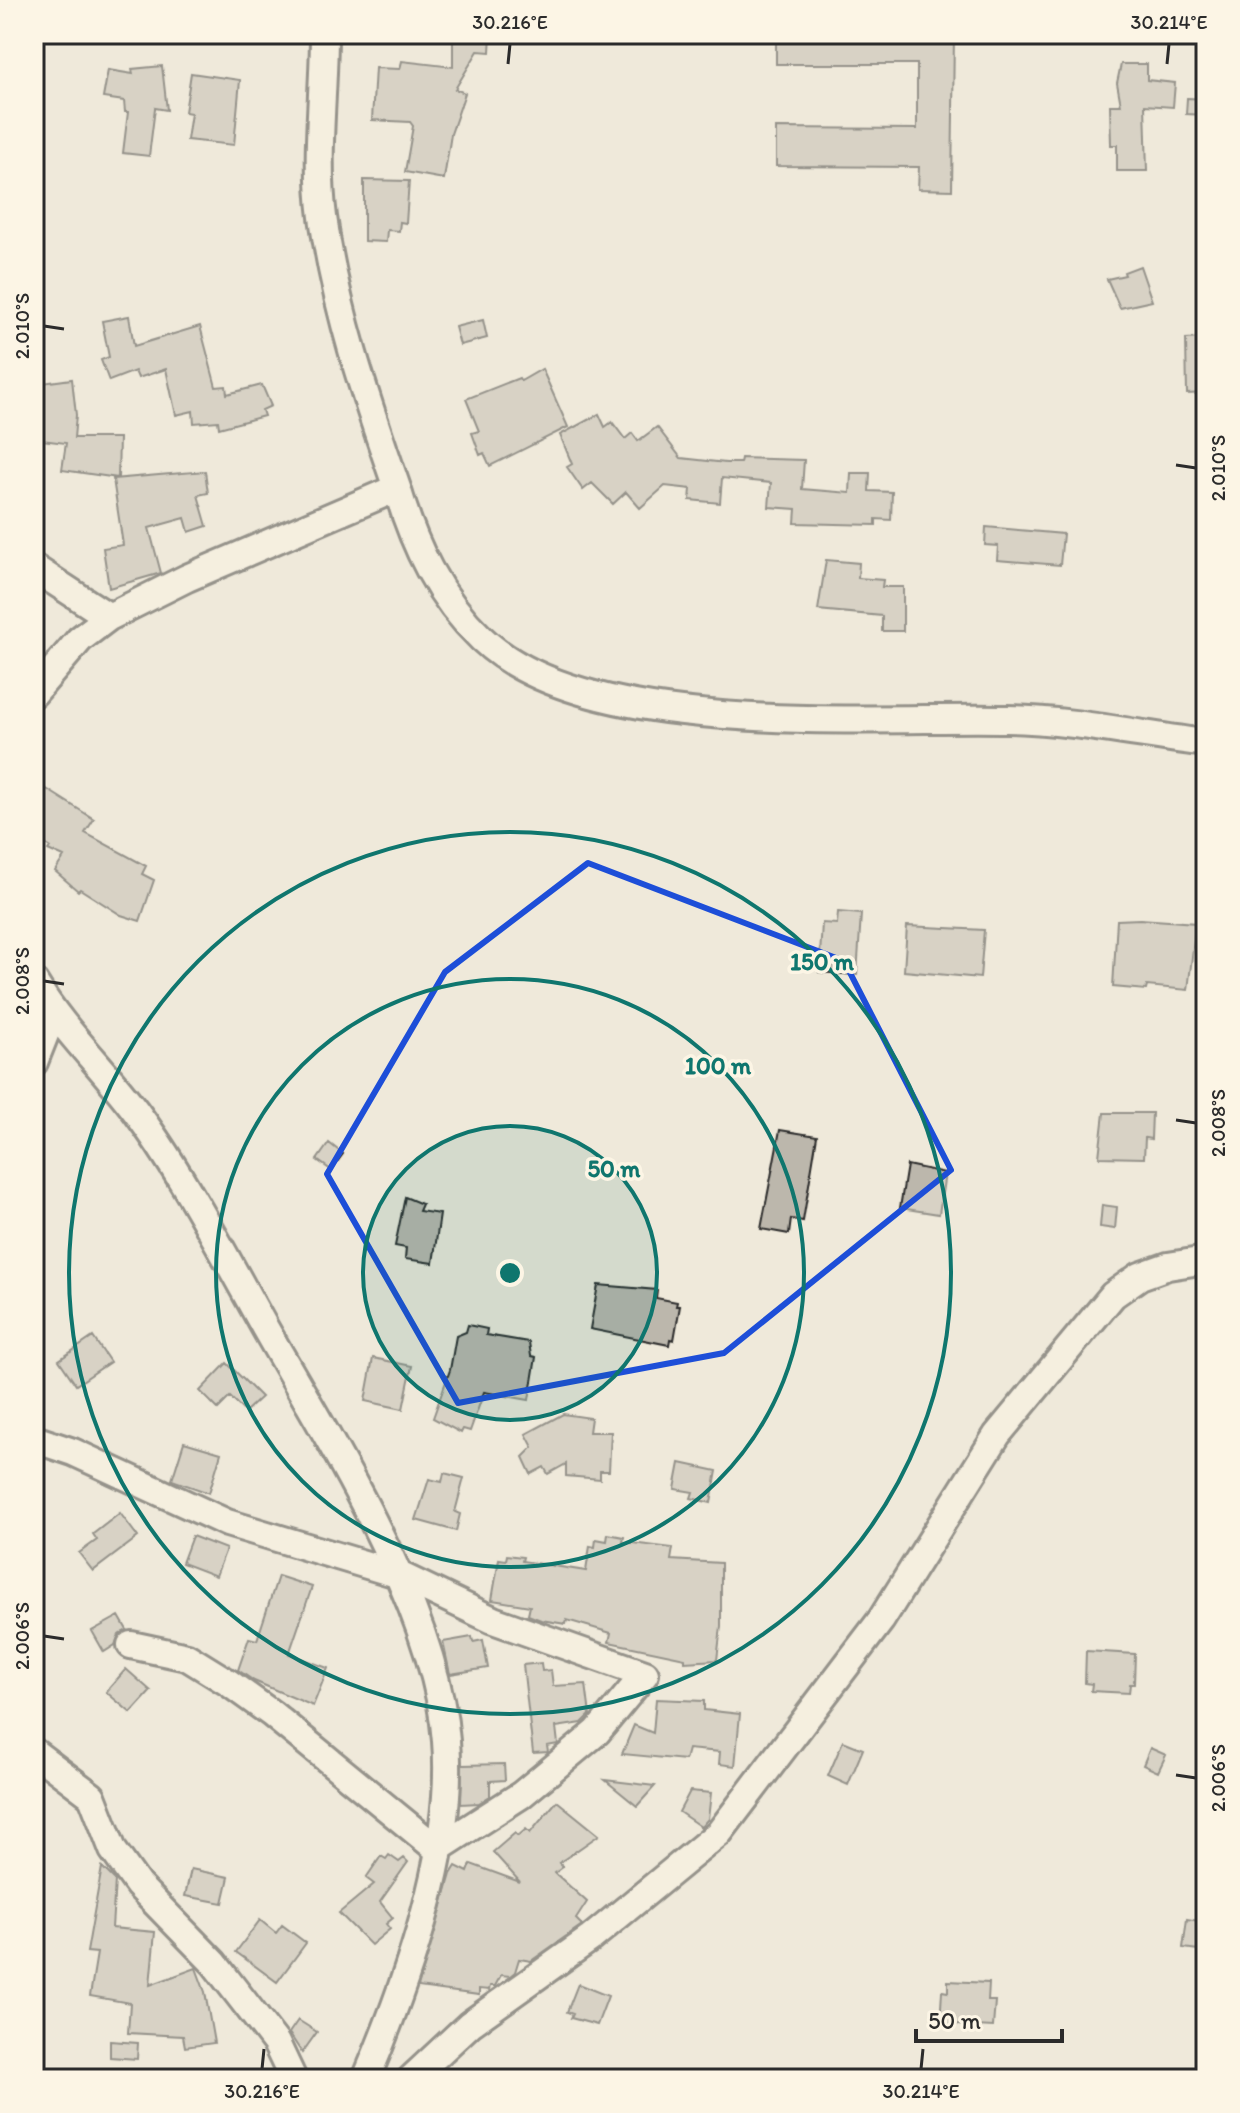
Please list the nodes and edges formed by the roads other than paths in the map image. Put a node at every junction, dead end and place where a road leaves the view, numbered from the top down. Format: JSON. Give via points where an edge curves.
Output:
{"nodes":[{"id":1,"x":324,"y":34,"type":"edge"},
{"id":2,"x":397,"y":488,"type":"junction"},
{"id":3,"x":34,"y":568,"type":"edge"},
{"id":4,"x":109,"y":617,"type":"junction"},
{"id":5,"x":34,"y":693,"type":"edge"},
{"id":6,"x":1206,"y":743,"type":"edge"},
{"id":7,"x":34,"y":982,"type":"edge"},
{"id":8,"x":53,"y":1014,"type":"junction"},
{"id":9,"x":34,"y":1062,"type":"edge"},
{"id":10,"x":1206,"y":1260,"type":"edge"},
{"id":11,"x":34,"y":1439,"type":"edge"},
{"id":12,"x":397,"y":1574,"type":"junction"},
{"id":13,"x":131,"y":1645,"type":"dead end"},
{"id":14,"x":34,"y":1752,"type":"edge"},
{"id":15,"x":437,"y":1849,"type":"junction"},
{"id":16,"x":293,"y":2079,"type":"edge"},
{"id":17,"x":366,"y":2079,"type":"edge"},
{"id":18,"x":411,"y":2079,"type":"edge"}],
"edges":[{"from":1,"to":2,"type":"street","via":[[323,215],[340,309]]},
{"from":2,"to":4,"type":"street"},
{"from":2,"to":6,"type":"street","via":[[426,565],[447,601],[484,641],[514,662],[594,694],[742,718],[1011,719]]},
{"from":3,"to":4,"type":"street"},
{"from":4,"to":5,"type":"street","via":[[80,639]]},
{"from":7,"to":8,"type":"street"},
{"from":8,"to":9,"type":"street"},
{"from":8,"to":12,"type":"street","via":[[140,1117],[327,1436]]},
{"from":10,"to":18,"type":"street","via":[[1140,1276],[1113,1295],[997,1435],[881,1620],[719,1833],[591,1938],[470,2024]]},
{"from":11,"to":12,"type":"street","via":[[227,1523]]},
{"from":12,"to":15,"type":"street","via":[[441,1697],[447,1744]]},
{"from":12,"to":15,"type":"street","via":[[493,1620],[645,1674],[597,1732],[521,1795]]},
{"from":13,"to":15,"type":"street","via":[[187,1657],[229,1683]]},
{"from":14,"to":16,"type":"street","via":[[92,1796],[113,1850],[138,1885],[214,1963],[276,2043]]},
{"from":15,"to":17,"type":"street","via":[[397,2008]]}]}
